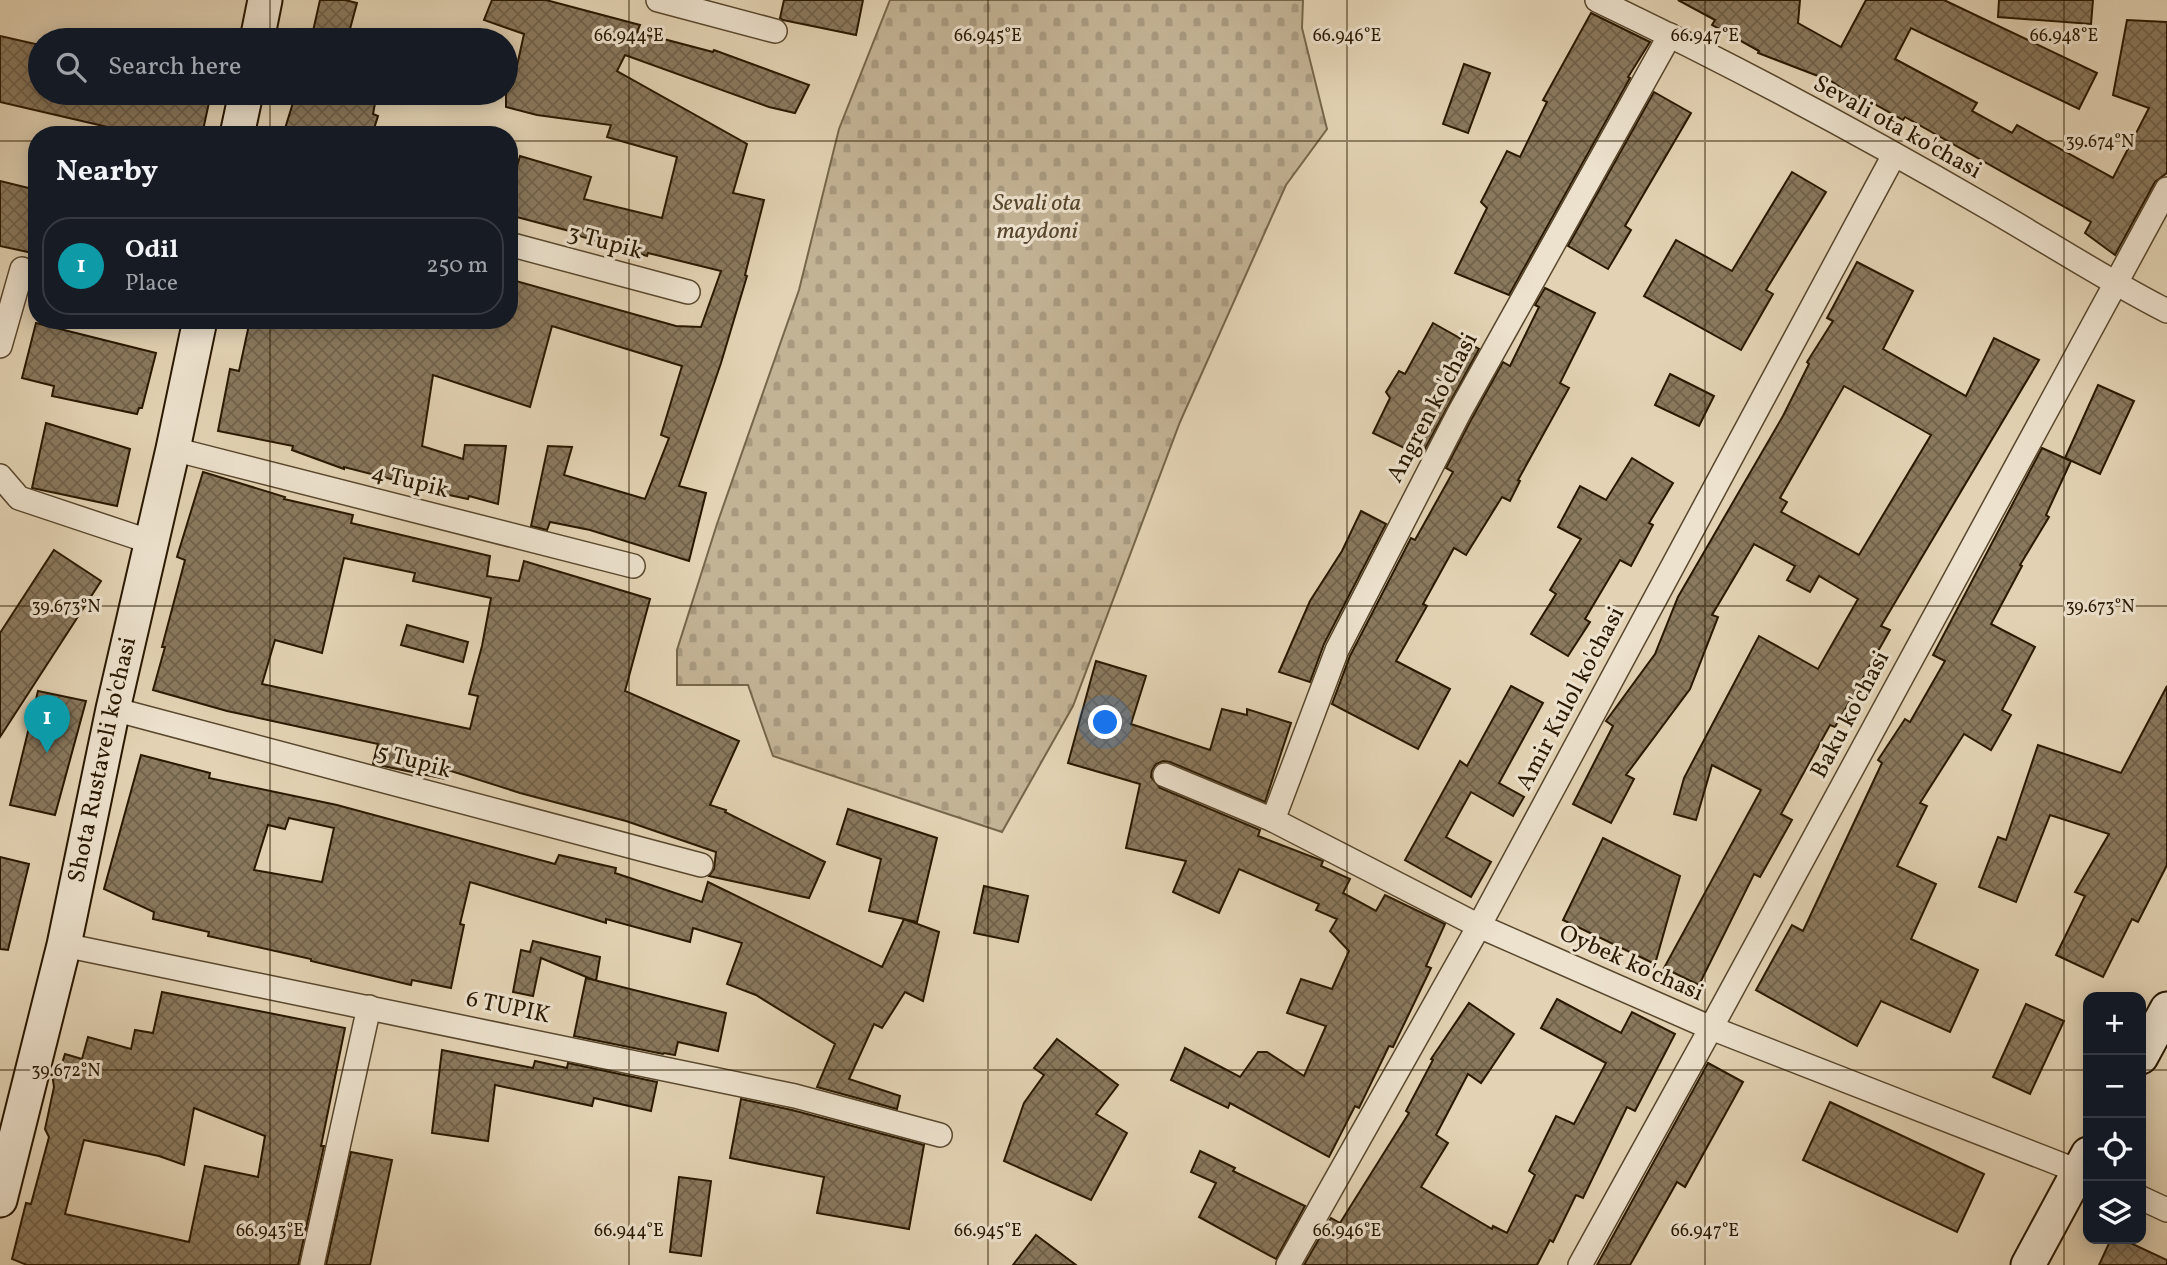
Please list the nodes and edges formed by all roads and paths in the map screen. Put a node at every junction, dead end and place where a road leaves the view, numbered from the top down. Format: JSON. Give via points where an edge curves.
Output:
{"nodes":[{"id":1,"x":265,"y":0,"type":"edge"},
{"id":2,"x":658,"y":0,"type":"edge"},
{"id":3,"x":1597,"y":0,"type":"edge"},
{"id":4,"x":259,"y":28,"type":"edge"},
{"id":5,"x":775,"y":31,"type":"dead end"},
{"id":6,"x":1670,"y":35,"type":"junction"},
{"id":7,"x":243,"y":105,"type":"edge"},
{"id":8,"x":239,"y":126,"type":"edge"},
{"id":9,"x":1894,"y":155,"type":"junction"},
{"id":10,"x":2167,"y":189,"type":"edge"},
{"id":11,"x":518,"y":246,"type":"edge"},
{"id":12,"x":19,"y":268,"type":"edge"},
{"id":13,"x":2114,"y":284,"type":"junction"},
{"id":14,"x":688,"y":292,"type":"dead end"},
{"id":15,"x":2167,"y":311,"type":"edge"},
{"id":16,"x":198,"y":329,"type":"edge"},
{"id":17,"x":0,"y":346,"type":"edge"},
{"id":18,"x":173,"y":449,"type":"junction"},
{"id":19,"x":0,"y":476,"type":"edge"},
{"id":20,"x":151,"y":542,"type":"junction"},
{"id":21,"x":633,"y":566,"type":"dead end"},
{"id":22,"x":113,"y":709,"type":"junction"},
{"id":23,"x":1165,"y":775,"type":"dead end"},
{"id":24,"x":1273,"y":820,"type":"junction"},
{"id":25,"x":701,"y":865,"type":"dead end"},
{"id":26,"x":1479,"y":926,"type":"junction"},
{"id":27,"x":64,"y":945,"type":"junction"},
{"id":28,"x":369,"y":1007,"type":"junction"},
{"id":29,"x":2167,"y":1009,"type":"edge"},
{"id":30,"x":1711,"y":1028,"type":"junction"},
{"id":31,"x":2142,"y":1055,"type":"edge"},
{"id":32,"x":940,"y":1135,"type":"dead end"},
{"id":33,"x":7,"y":1142,"type":"edge"},
{"id":34,"x":2083,"y":1166,"type":"edge"},
{"id":35,"x":2083,"y":1170,"type":"edge"},
{"id":36,"x":0,"y":1200,"type":"edge"},
{"id":37,"x":2146,"y":1200,"type":"edge"},
{"id":38,"x":2167,"y":1210,"type":"edge"},
{"id":39,"x":312,"y":1265,"type":"edge"},
{"id":40,"x":1288,"y":1265,"type":"edge"},
{"id":41,"x":1580,"y":1265,"type":"edge"},
{"id":42,"x":2028,"y":1265,"type":"edge"}],
"edges":[{"from":1,"to":4,"type":"street"},
{"from":2,"to":5,"type":"street"},
{"from":3,"to":6,"type":"street","name":"Sevali ota ko'chasi"},
{"from":6,"to":9,"type":"street","name":"Sevali ota ko'chasi"},
{"from":6,"to":24,"type":"street","name":"Angren ko'chasi","via":[[1459,412],[1337,650]]},
{"from":7,"to":8,"type":"street"},
{"from":9,"to":13,"type":"street","name":"Sevali ota ko'chasi"},
{"from":9,"to":26,"type":"street","name":"Amir Kulol ko'chasi"},
{"from":10,"to":13,"type":"street","name":"Baku ko'chasi"},
{"from":11,"to":14,"type":"street","name":"3 Tupik"},
{"from":12,"to":17,"type":"street"},
{"from":13,"to":15,"type":"street","name":"Sevali ota ko'chasi"},
{"from":13,"to":30,"type":"street","name":"Baku ko'chasi"},
{"from":16,"to":18,"type":"street","name":"Shota Rustaveli ko'chasi"},
{"from":18,"to":20,"type":"street","name":"Shota Rustaveli ko'chasi"},
{"from":18,"to":21,"type":"street","name":"4 Tupik"},
{"from":19,"to":20,"type":"street","via":[[19,498]]},
{"from":20,"to":22,"type":"street","name":"Shota Rustaveli ko'chasi"},
{"from":22,"to":25,"type":"street","name":"5 Tupik"},
{"from":22,"to":27,"type":"street","name":"Shota Rustaveli ko'chasi"},
{"from":23,"to":24,"type":"street","name":"Oybek ko'chasi"},
{"from":24,"to":26,"type":"street","name":"Oybek ko'chasi"},
{"from":26,"to":30,"type":"street","name":"Oybek ko'chasi"},
{"from":26,"to":40,"type":"street","name":"Amir Kulol ko'chasi"},
{"from":27,"to":28,"type":"street","name":"6 TUPIK"},
{"from":27,"to":33,"type":"street","name":"Shota Rustaveli ko'chasi"},
{"from":28,"to":32,"type":"street","name":"6 TUPIK","via":[[795,1096]]},
{"from":28,"to":39,"type":"street"},
{"from":29,"to":31,"type":"street"},
{"from":30,"to":34,"type":"street","name":"Oybek ko'chasi"},
{"from":30,"to":41,"type":"street","name":"Baku ko'chasi"},
{"from":33,"to":36,"type":"street","name":"Shota Rustaveli ko'chasi"},
{"from":35,"to":42,"type":"street"},
{"from":37,"to":38,"type":"street"}]}
